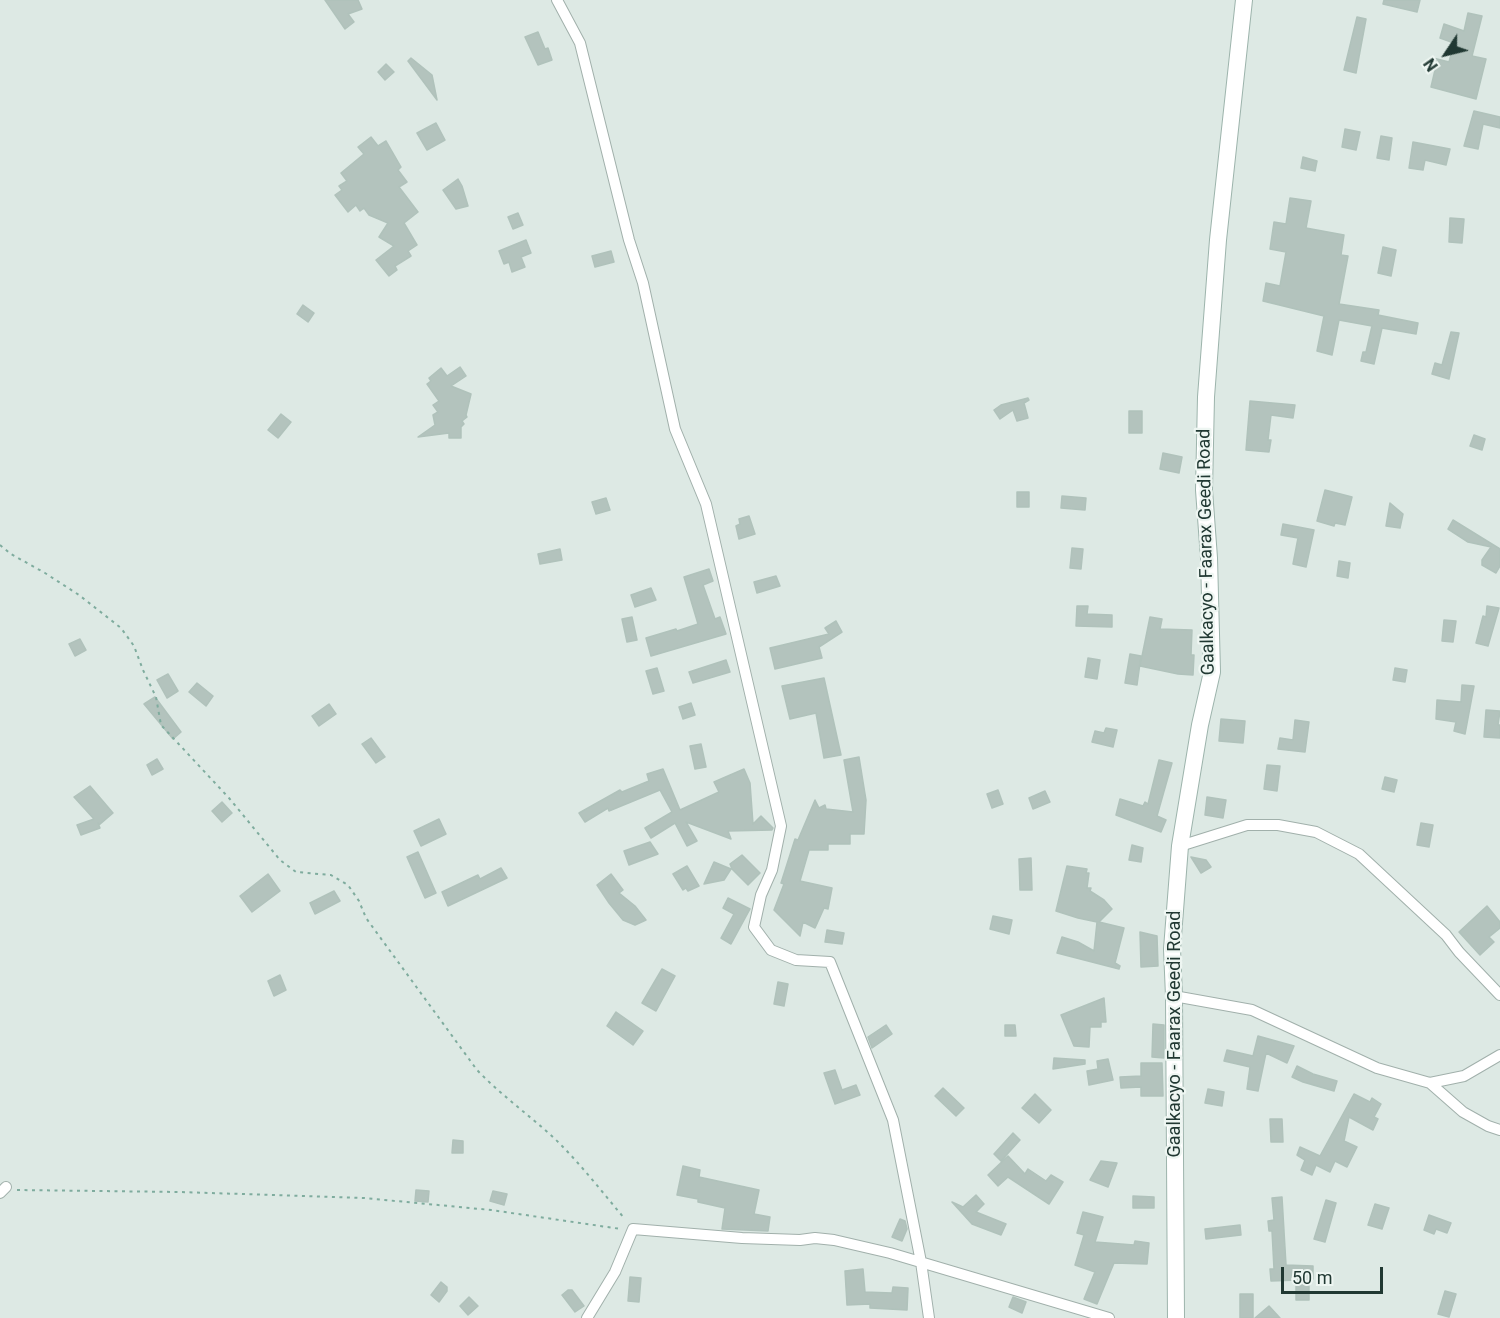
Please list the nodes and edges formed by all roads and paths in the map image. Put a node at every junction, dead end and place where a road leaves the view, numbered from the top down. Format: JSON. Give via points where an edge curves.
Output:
{"nodes":[{"id":1,"x":557,"y":0,"type":"edge"},
{"id":2,"x":1245,"y":0,"type":"edge"},
{"id":3,"x":0,"y":545,"type":"edge"},
{"id":4,"x":1180,"y":846,"type":"junction"},
{"id":5,"x":1500,"y":995,"type":"edge"},
{"id":6,"x":1174,"y":996,"type":"junction"},
{"id":7,"x":1500,"y":1055,"type":"edge"},
{"id":8,"x":1430,"y":1083,"type":"junction"},
{"id":9,"x":1500,"y":1130,"type":"edge"},
{"id":10,"x":3,"y":1190,"type":"edge"},
{"id":11,"x":633,"y":1229,"type":"junction"},
{"id":12,"x":921,"y":1262,"type":"junction"},
{"id":13,"x":587,"y":1318,"type":"edge"},
{"id":14,"x":929,"y":1318,"type":"edge"},
{"id":15,"x":1109,"y":1318,"type":"edge"},
{"id":16,"x":1176,"y":1318,"type":"edge"}],
"edges":[{"from":1,"to":12,"type":"street","via":[[580,43],[643,283],[675,429],[706,504],[781,826],[754,927],[771,950],[796,960],[830,962],[893,1120]]},
{"from":2,"to":4,"type":"main road","name":"Gaalkacyo - Faarax Geedi Road","via":[[1218,240],[1206,397],[1204,490],[1212,672]]},
{"from":3,"to":11,"type":"path","via":[[79,595],[121,628],[134,646],[156,697],[161,726],[229,798],[280,860],[296,872],[330,875],[348,885],[366,918],[477,1070],[554,1138]]},
{"from":4,"to":5,"type":"street","via":[[1247,825],[1278,825],[1316,832],[1359,854],[1446,935]]},
{"from":4,"to":6,"type":"main road","name":"Gaalkacyo - Faarax Geedi Road","via":[[1172,948]]},
{"from":6,"to":8,"type":"street","via":[[1251,1010],[1377,1068]]},
{"from":6,"to":16,"type":"main road","name":"Gaalkacyo - Faarax Geedi Road"},
{"from":7,"to":8,"type":"street","via":[[1464,1076]]},
{"from":8,"to":9,"type":"street","via":[[1463,1112]]},
{"from":10,"to":11,"type":"path","via":[[364,1198]]},
{"from":11,"to":12,"type":"street","via":[[742,1238],[834,1240]]},
{"from":11,"to":13,"type":"street","via":[[615,1272]]},
{"from":12,"to":14,"type":"street"},
{"from":12,"to":15,"type":"street"}]}
